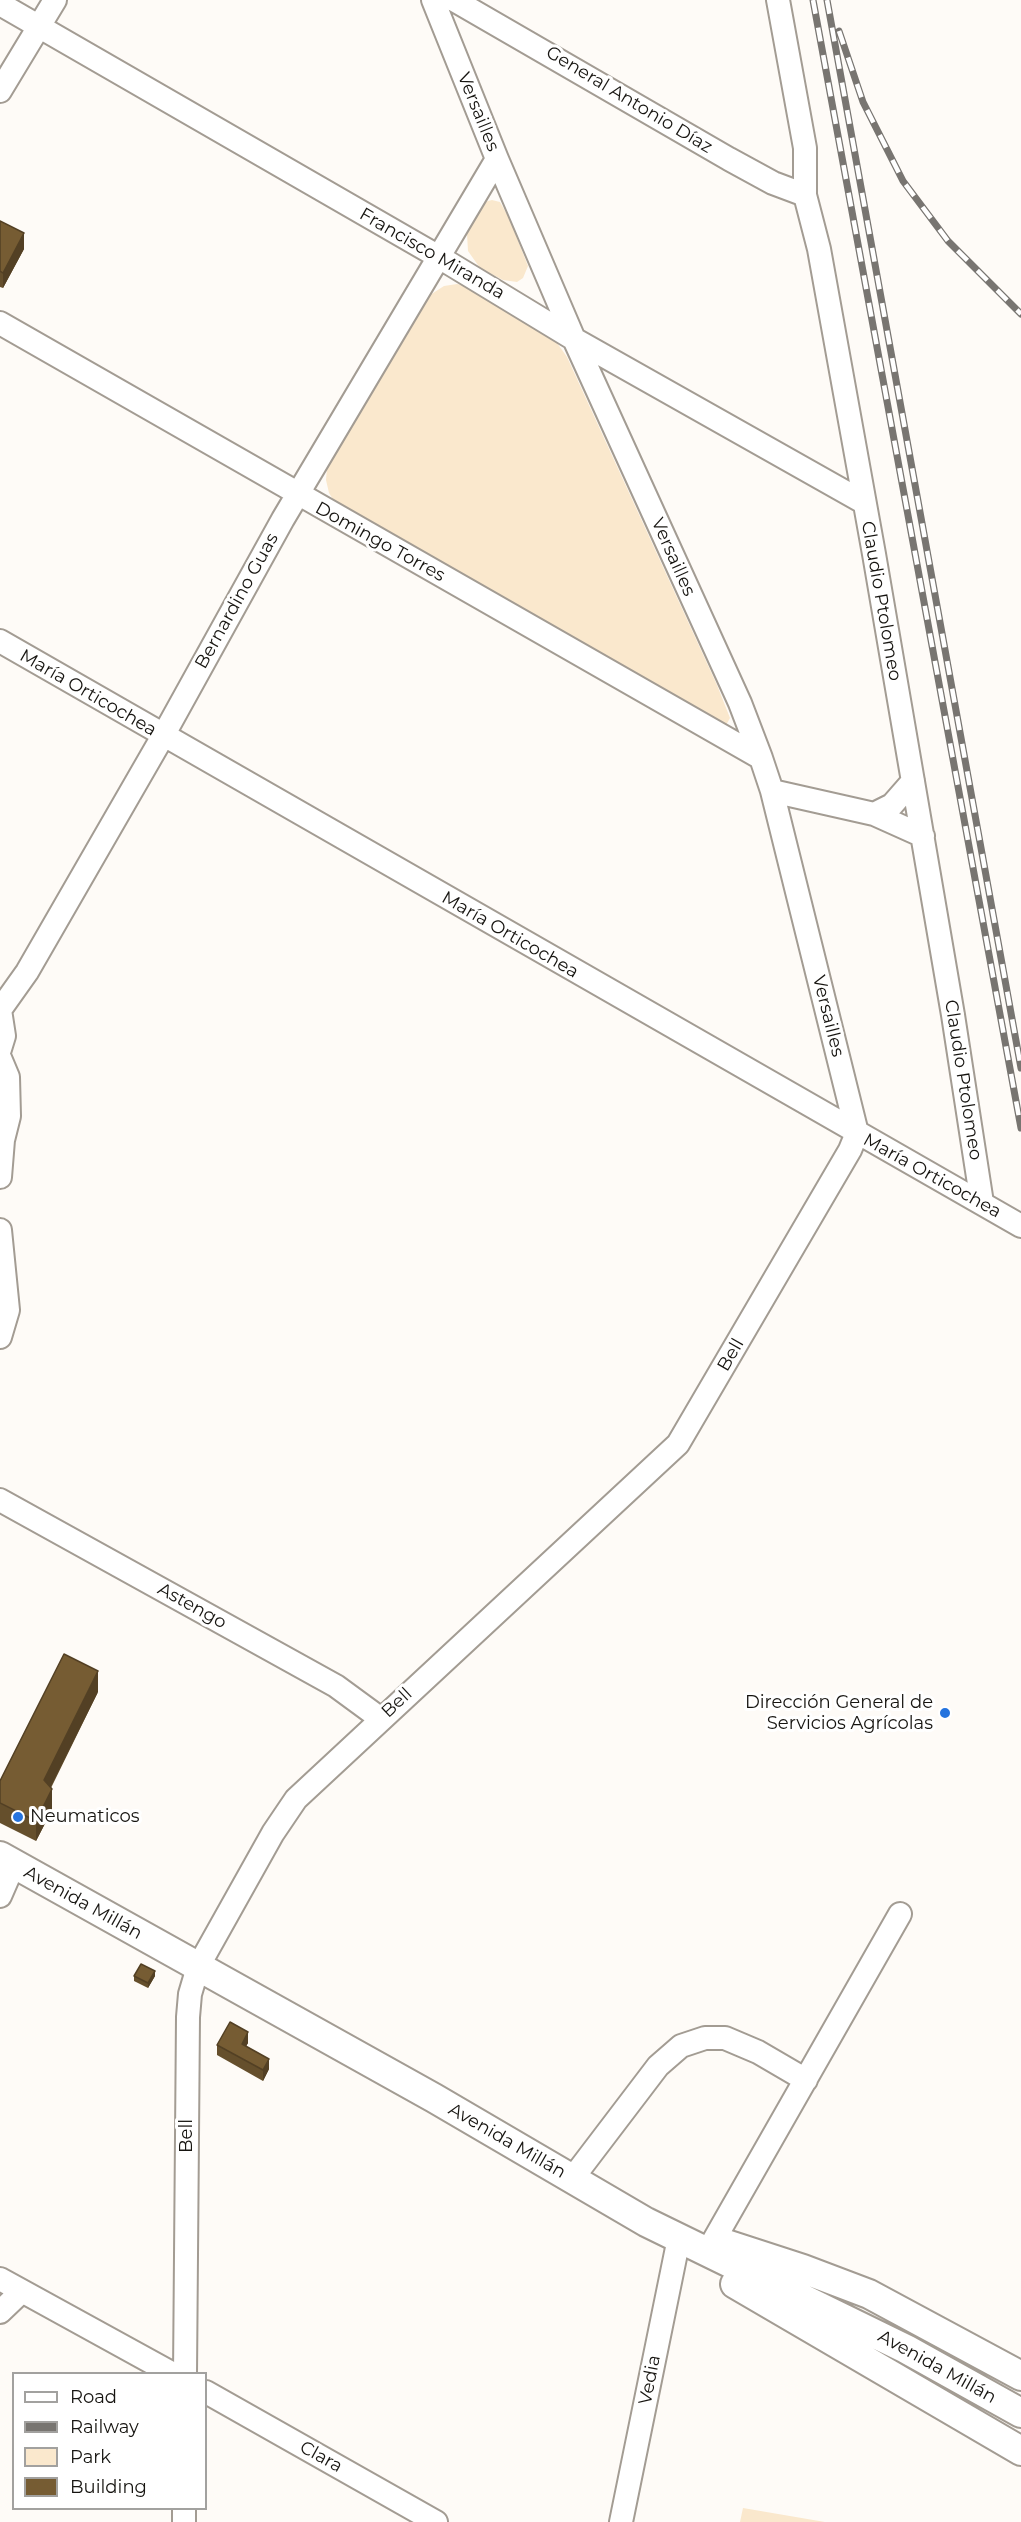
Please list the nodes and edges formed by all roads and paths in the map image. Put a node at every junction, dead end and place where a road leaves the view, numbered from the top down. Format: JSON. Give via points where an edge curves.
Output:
{"nodes":[{"id":1,"x":55,"y":0,"type":"edge"},
{"id":2,"x":433,"y":0,"type":"edge"},
{"id":3,"x":454,"y":0,"type":"edge"},
{"id":4,"x":778,"y":0,"type":"edge"},
{"id":5,"x":0,"y":4,"type":"edge"},
{"id":6,"x":40,"y":26,"type":"junction"},
{"id":7,"x":0,"y":92,"type":"edge"},
{"id":8,"x":497,"y":159,"type":"junction"},
{"id":9,"x":805,"y":195,"type":"junction"},
{"id":10,"x":439,"y":257,"type":"junction"},
{"id":11,"x":0,"y":323,"type":"edge"},
{"id":12,"x":574,"y":339,"type":"junction"},
{"id":13,"x":297,"y":495,"type":"junction"},
{"id":14,"x":863,"y":502,"type":"junction"},
{"id":15,"x":0,"y":641,"type":"edge"},
{"id":16,"x":163,"y":736,"type":"junction"},
{"id":17,"x":761,"y":758,"type":"junction"},
{"id":18,"x":913,"y":782,"type":"junction"},
{"id":19,"x":772,"y":791,"type":"junction"},
{"id":20,"x":874,"y":814,"type":"junction"},
{"id":21,"x":923,"y":836,"type":"junction"},
{"id":22,"x":0,"y":1010,"type":"edge"},
{"id":23,"x":0,"y":1049,"type":"edge"},
{"id":24,"x":0,"y":1058,"type":"edge"},
{"id":25,"x":857,"y":1133,"type":"junction"},
{"id":26,"x":0,"y":1177,"type":"edge"},
{"id":27,"x":982,"y":1203,"type":"junction"},
{"id":28,"x":1021,"y":1226,"type":"edge"},
{"id":29,"x":0,"y":1230,"type":"edge"},
{"id":30,"x":0,"y":1337,"type":"edge"},
{"id":31,"x":0,"y":1500,"type":"edge"},
{"id":32,"x":381,"y":1719,"type":"junction"},
{"id":33,"x":7,"y":1860,"type":"edge"},
{"id":34,"x":0,"y":1896,"type":"edge"},
{"id":35,"x":900,"y":1914,"type":"dead end"},
{"id":36,"x":198,"y":1967,"type":"junction"},
{"id":37,"x":806,"y":2080,"type":"junction"},
{"id":38,"x":572,"y":2179,"type":"junction"},
{"id":39,"x":694,"y":2241,"type":"junction"},
{"id":40,"x":0,"y":2278,"type":"edge"},
{"id":41,"x":22,"y":2290,"type":"junction"},
{"id":42,"x":0,"y":2312,"type":"edge"},
{"id":43,"x":171,"y":2372,"type":"edge"},
{"id":44,"x":185,"y":2372,"type":"edge"},
{"id":45,"x":1021,"y":2376,"type":"edge"},
{"id":46,"x":207,"y":2393,"type":"edge"},
{"id":47,"x":1021,"y":2413,"type":"edge"},
{"id":48,"x":1021,"y":2451,"type":"edge"},
{"id":49,"x":436,"y":2522,"type":"edge"},
{"id":50,"x":621,"y":2522,"type":"edge"}],
"edges":[{"from":1,"to":6,"type":"street"},
{"from":2,"to":8,"type":"street","name":"Versailles"},
{"from":3,"to":9,"type":"street","name":"General Antonio Díaz","via":[[729,159]]},
{"from":4,"to":9,"type":"street","name":"Claudio Ptolomeo","via":[[806,148]]},
{"from":5,"to":6,"type":"street","name":"Francisco Miranda"},
{"from":6,"to":7,"type":"street"},
{"from":6,"to":10,"type":"street","name":"Francisco Miranda"},
{"from":8,"to":10,"type":"street","name":"Bernardino Guas"},
{"from":8,"to":12,"type":"street","name":"Versailles"},
{"from":9,"to":14,"type":"street","name":"Claudio Ptolomeo","via":[[819,249]]},
{"from":10,"to":12,"type":"street","name":"Francisco Miranda"},
{"from":10,"to":13,"type":"street","name":"Bernardino Guas"},
{"from":11,"to":13,"type":"street","name":"Domingo Torres"},
{"from":12,"to":14,"type":"street","name":"Francisco Miranda"},
{"from":12,"to":17,"type":"street","name":"Versailles","via":[[740,703]]},
{"from":13,"to":16,"type":"street","name":"Bernardino Guas"},
{"from":13,"to":17,"type":"street","name":"Domingo Torres"},
{"from":14,"to":18,"type":"street","name":"Claudio Ptolomeo"},
{"from":15,"to":16,"type":"street","name":"María Orticochea"},
{"from":16,"to":22,"type":"street","name":"Bernardino Guas","via":[[27,972]]},
{"from":16,"to":25,"type":"street","name":"María Orticochea"},
{"from":17,"to":19,"type":"street","name":"Versailles"},
{"from":18,"to":20,"type":"street","via":[[892,805]]},
{"from":18,"to":21,"type":"street","name":"Claudio Ptolomeo"},
{"from":19,"to":20,"type":"street"},
{"from":19,"to":25,"type":"street","name":"Versailles"},
{"from":20,"to":21,"type":"street"},
{"from":21,"to":27,"type":"street","name":"Claudio Ptolomeo"},
{"from":22,"to":23,"type":"street","name":"Bernardino Guas","via":[[4,1036]]},
{"from":24,"to":26,"type":"street","via":[[8,1077],[9,1116]]},
{"from":25,"to":27,"type":"street","name":"María Orticochea"},
{"from":25,"to":32,"type":"street","name":"Bell","via":[[678,1444]]},
{"from":27,"to":28,"type":"street","name":"María Orticochea"},
{"from":29,"to":30,"type":"street","via":[[8,1310]]},
{"from":31,"to":32,"type":"street","name":"Astengo","via":[[336,1686]]},
{"from":32,"to":36,"type":"street","name":"Bell","via":[[296,1799]]},
{"from":33,"to":34,"type":"street"},
{"from":33,"to":36,"type":"main road","name":"Avenida Millán"},
{"from":35,"to":37,"type":"street","name":"Vedia"},
{"from":36,"to":38,"type":"main road","name":"Avenida Millán"},
{"from":36,"to":44,"type":"street","name":"Bell","via":[[189,1994],[188,2017]]},
{"from":37,"to":38,"type":"street","via":[[725,2038],[705,2038],[681,2046],[658,2066]]},
{"from":37,"to":39,"type":"street","name":"Vedia"},
{"from":38,"to":39,"type":"main road","name":"Avenida Millán","via":[[646,2222]]},
{"from":39,"to":45,"type":"main road","via":[[803,2269],[869,2294]]},
{"from":39,"to":47,"type":"main road","name":"Avenida Millán","via":[[906,2349]]},
{"from":39,"to":48,"type":"main road","via":[[730,2281]]},
{"from":39,"to":50,"type":"street","name":"Vedia"},
{"from":40,"to":41,"type":"street"},
{"from":41,"to":42,"type":"street"},
{"from":41,"to":43,"type":"street"},
{"from":46,"to":49,"type":"street","name":"Clara"}]}
